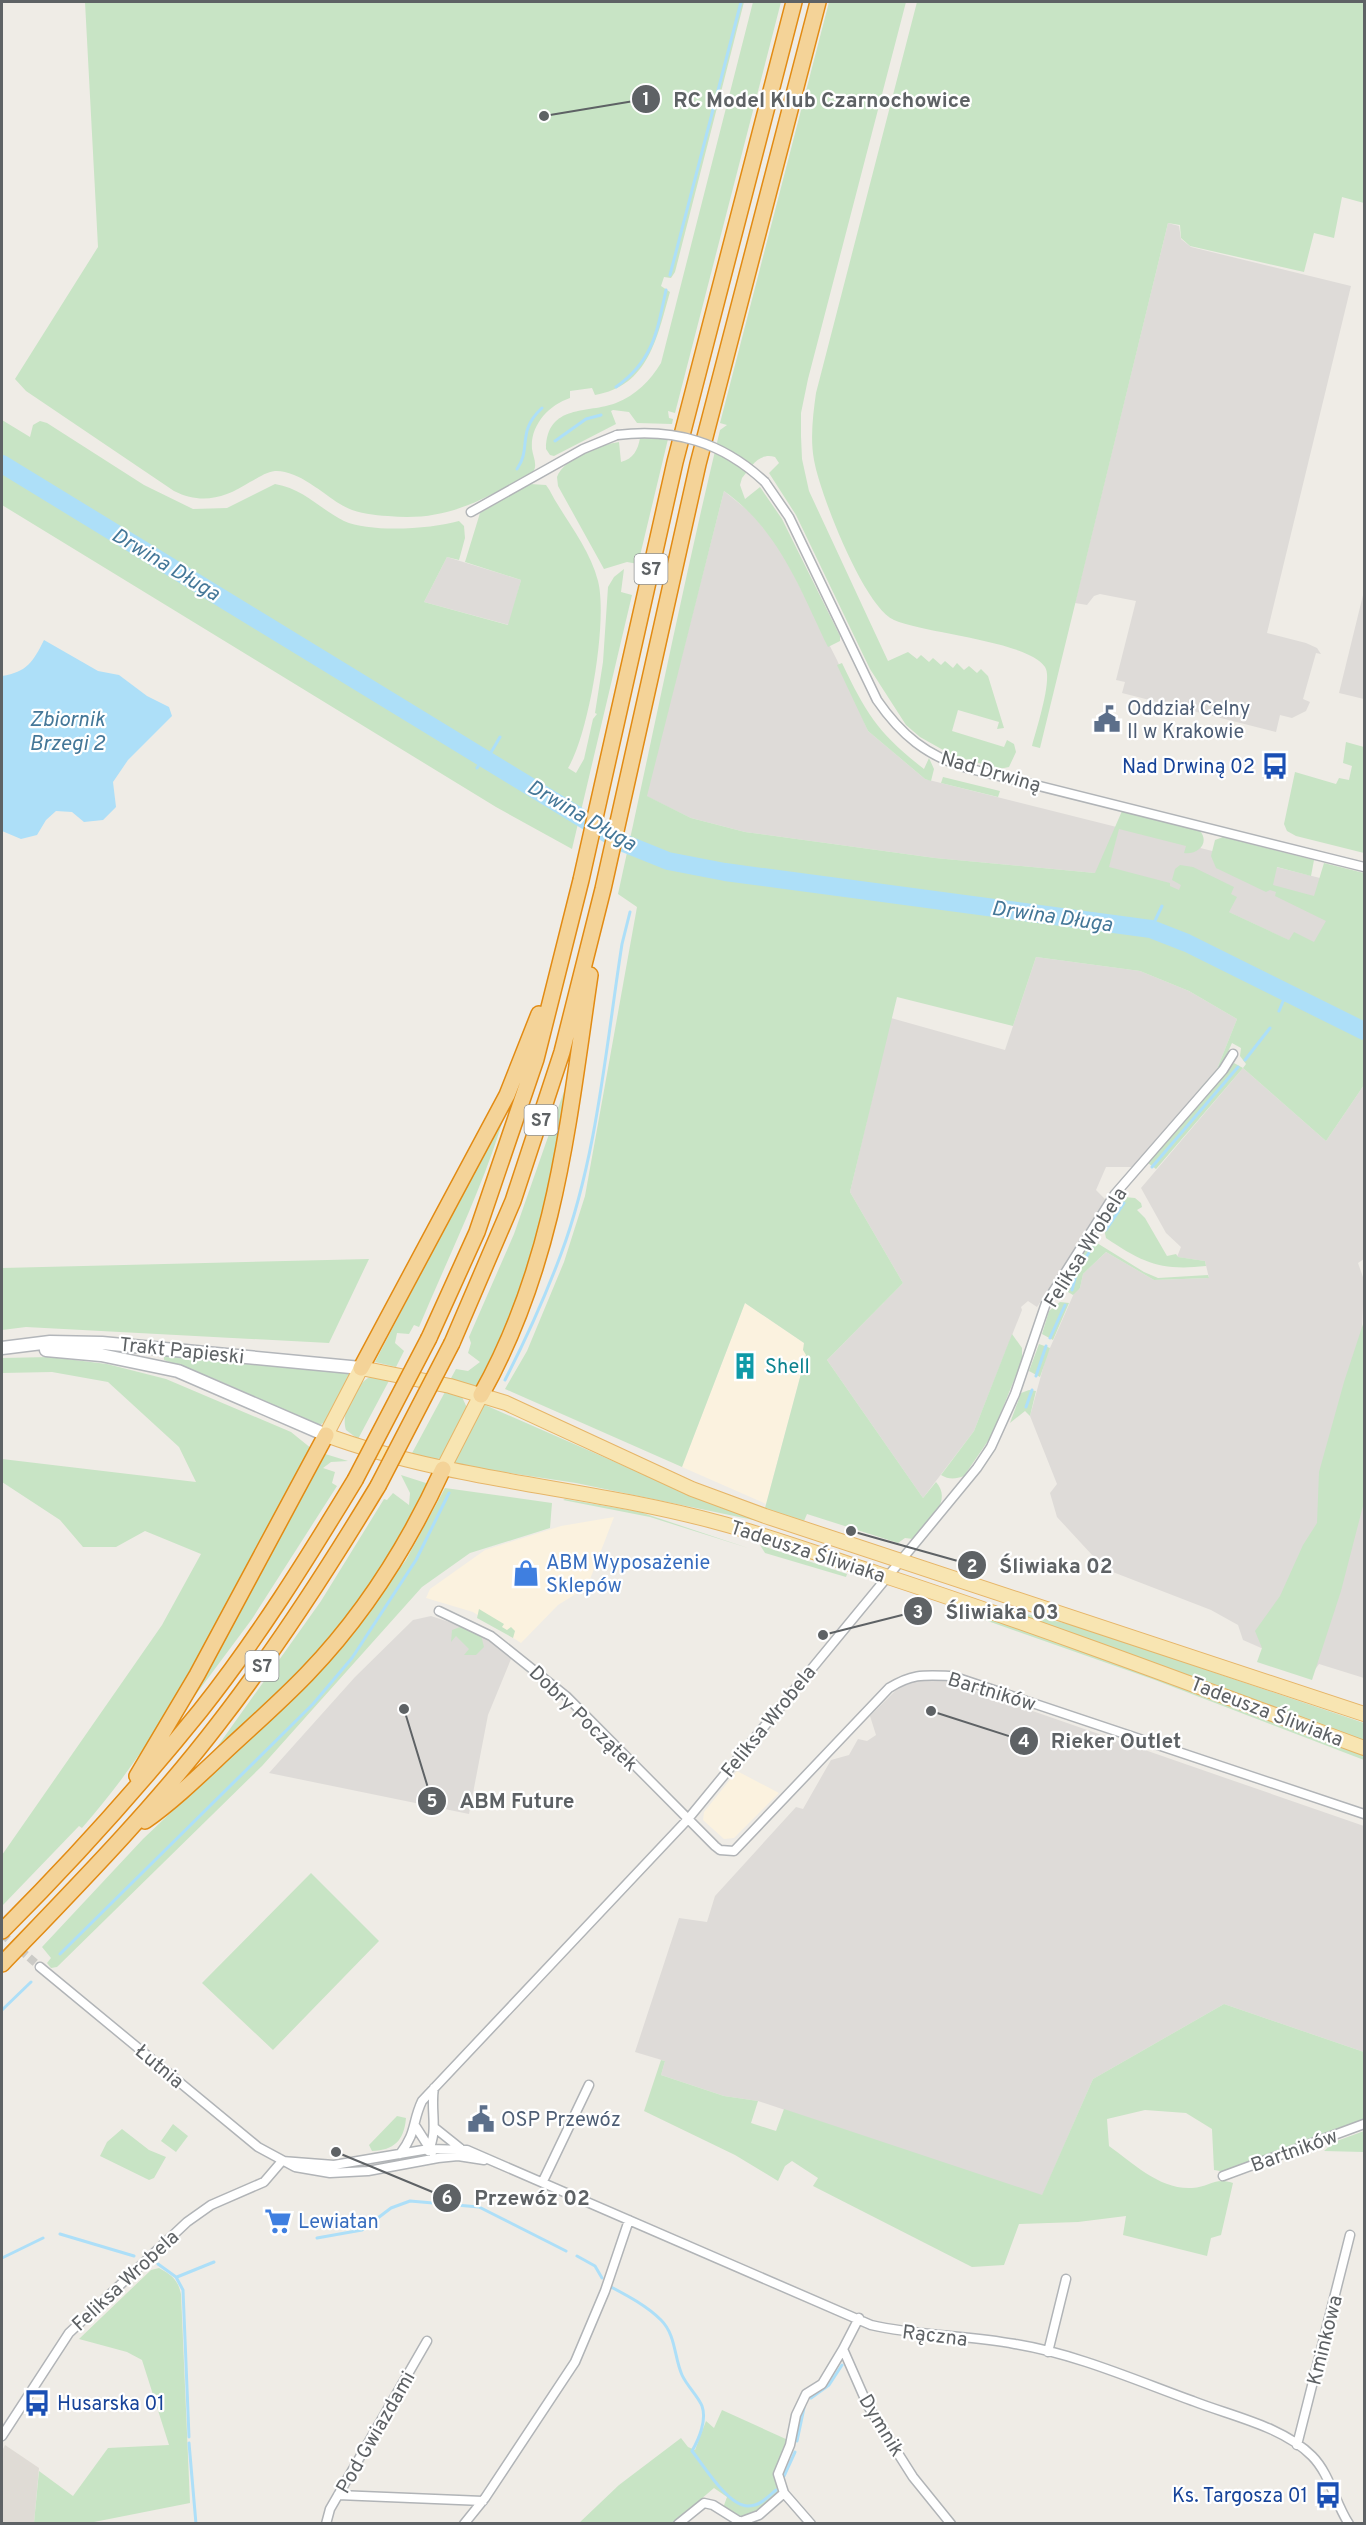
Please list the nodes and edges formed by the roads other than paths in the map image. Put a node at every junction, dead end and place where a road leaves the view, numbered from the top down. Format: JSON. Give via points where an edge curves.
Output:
{"nodes":[{"id":1,"x":794,"y":2,"type":"edge"},
{"id":2,"x":818,"y":2,"type":"edge"},
{"id":3,"x":471,"y":512,"type":"dead end"},
{"id":4,"x":1365,"y":867,"type":"edge"},
{"id":5,"x":603,"y":889,"type":"junction"},
{"id":6,"x":567,"y":938,"type":"junction"},
{"id":7,"x":1233,"y":1054,"type":"dead end"},
{"id":8,"x":2,"y":1348,"type":"edge"},
{"id":9,"x":361,"y":1368,"type":"junction"},
{"id":10,"x":481,"y":1395,"type":"junction"},
{"id":11,"x":326,"y":1435,"type":"junction"},
{"id":12,"x":443,"y":1469,"type":"junction"},
{"id":13,"x":901,"y":1561,"type":"junction"},
{"id":14,"x":887,"y":1576,"type":"junction"},
{"id":15,"x":439,"y":1611,"type":"dead end"},
{"id":16,"x":1365,"y":1714,"type":"edge"},
{"id":17,"x":1365,"y":1748,"type":"edge"},
{"id":18,"x":1365,"y":1814,"type":"edge"},
{"id":19,"x":112,"y":1817,"type":"junction"},
{"id":20,"x":688,"y":1819,"type":"junction"},
{"id":21,"x":128,"y":1833,"type":"junction"},
{"id":22,"x":2,"y":1931,"type":"edge"},
{"id":23,"x":2,"y":1964,"type":"edge"},
{"id":24,"x":40,"y":1967,"type":"tunnel mouth"},
{"id":25,"x":589,"y":2085,"type":"dead end"},
{"id":26,"x":434,"y":2088,"type":"junction"},
{"id":27,"x":1365,"y":2124,"type":"edge"},
{"id":28,"x":416,"y":2127,"type":"junction"},
{"id":29,"x":435,"y":2128,"type":"junction"},
{"id":30,"x":429,"y":2149,"type":"junction"},
{"id":31,"x":463,"y":2150,"type":"junction"},
{"id":32,"x":400,"y":2154,"type":"junction"},
{"id":33,"x":438,"y":2158,"type":"junction"},
{"id":34,"x":421,"y":2160,"type":"junction"},
{"id":35,"x":282,"y":2161,"type":"junction"},
{"id":36,"x":495,"y":2161,"type":"junction"},
{"id":37,"x":1223,"y":2176,"type":"dead end"},
{"id":38,"x":543,"y":2181,"type":"junction"},
{"id":39,"x":629,"y":2220,"type":"junction"},
{"id":40,"x":1350,"y":2235,"type":"dead end"},
{"id":41,"x":1066,"y":2279,"type":"dead end"},
{"id":42,"x":859,"y":2318,"type":"junction"},
{"id":43,"x":427,"y":2341,"type":"dead end"},
{"id":44,"x":843,"y":2349,"type":"junction"},
{"id":45,"x":1048,"y":2352,"type":"junction"},
{"id":46,"x":2,"y":2436,"type":"edge"},
{"id":47,"x":1297,"y":2445,"type":"junction"},
{"id":48,"x":784,"y":2493,"type":"junction"},
{"id":49,"x":338,"y":2495,"type":"junction"},
{"id":50,"x":483,"y":2501,"type":"junction"},
{"id":51,"x":326,"y":2523,"type":"edge"},
{"id":52,"x":464,"y":2523,"type":"edge"},
{"id":53,"x":678,"y":2523,"type":"edge"},
{"id":54,"x":811,"y":2523,"type":"edge"},
{"id":55,"x":951,"y":2523,"type":"edge"},
{"id":56,"x":1349,"y":2523,"type":"edge"}],
"edges":[{"from":1,"to":6,"type":"highway","number":"S7","via":[[675,462]]},
{"from":2,"to":5,"type":"highway","number":"S7","via":[[698,464]]},
{"from":3,"to":4,"type":"street","name":"Nad Drwiną","bridge":true,"via":[[583,449],[617,435],[657,432],[694,438],[726,452],[765,482],[789,518],[877,700],[894,724],[917,745],[942,760],[968,768]]},
{"from":5,"to":10,"type":"highway","via":[[553,1211],[531,1283]]},
{"from":5,"to":21,"type":"highway","number":"S7","bridge":true,"via":[[562,1052],[531,1149],[500,1234],[452,1343],[378,1486],[297,1616],[217,1726]]},
{"from":6,"to":9,"type":"highway","via":[[507,1095]]},
{"from":6,"to":19,"type":"highway","number":"S7","bridge":true,"via":[[536,1059],[508,1146],[477,1232],[429,1338],[355,1480],[318,1541],[201,1710]]},
{"from":7,"to":13,"type":"street","name":"Feliksa Wrobela","via":[[1115,1194],[1046,1303],[1016,1394],[991,1447]]},
{"from":8,"to":9,"type":"street","name":"Trakt Papieski","via":[[50,1342],[102,1342]]},
{"from":8,"to":11,"type":"street","name":"Trakt Papieski","via":[[101,1355],[178,1371]]},
{"from":9,"to":10,"type":"main road","name":"Tadeusza Śliwiaka"},
{"from":9,"to":11,"type":"main road"},
{"from":10,"to":12,"type":"main road"},
{"from":10,"to":13,"type":"main road","name":"Tadeusza Śliwiaka","via":[[555,1424],[692,1489]]},
{"from":11,"to":12,"type":"main road","name":"Tadeusza Śliwiaka","via":[[384,1455]]},
{"from":11,"to":19,"type":"highway","via":[[197,1675]]},
{"from":12,"to":14,"type":"main road","name":"Tadeusza Śliwiaka","via":[[689,1515]]},
{"from":12,"to":21,"type":"highway","via":[[382,1580],[308,1673],[166,1806]]},
{"from":13,"to":14,"type":"street","name":"Feliksa Wrobela"},
{"from":13,"to":16,"type":"main road","name":"Tadeusza Śliwiaka"},
{"from":14,"to":17,"type":"main road","name":"Tadeusza Śliwiaka","via":[[1074,1640]]},
{"from":14,"to":20,"type":"street","name":"Feliksa Wrobela"},
{"from":15,"to":20,"type":"street","name":"Dobry Początek","via":[[491,1636],[520,1657],[586,1714]]},
{"from":18,"to":20,"type":"street","name":"Bartników","via":[[952,1676],[923,1675],[907,1677],[890,1688],[734,1851],[720,1850]]},
{"from":19,"to":22,"type":"highway","number":"S7"},
{"from":20,"to":26,"type":"street","name":"Feliksa Wrobela"},
{"from":21,"to":23,"type":"highway","number":"S7"},
{"from":24,"to":35,"type":"street","name":"Łutnia","via":[[258,2147]]},
{"from":25,"to":38,"type":"street"},
{"from":26,"to":28,"type":"street","name":"Feliksa Wrobela","via":[[416,2112]]},
{"from":26,"to":29,"type":"street"},
{"from":27,"to":37,"type":"street","name":"Bartników"},
{"from":28,"to":30,"type":"street"},
{"from":28,"to":32,"type":"street","name":"Feliksa Wrobela"},
{"from":29,"to":30,"type":"street"},
{"from":29,"to":31,"type":"street"},
{"from":30,"to":31,"type":"street","name":"Rączna"},
{"from":30,"to":32,"type":"street"},
{"from":30,"to":33,"type":"street"},
{"from":30,"to":34,"type":"street"},
{"from":31,"to":36,"type":"street","name":"Rączna"},
{"from":32,"to":35,"type":"street","via":[[345,2164]]},
{"from":33,"to":34,"type":"street"},
{"from":33,"to":36,"type":"street","name":"Rączna","via":[[458,2156]]},
{"from":34,"to":35,"type":"street","via":[[346,2174],[308,2170]]},
{"from":35,"to":46,"type":"street","name":"Feliksa Wrobela","via":[[264,2182],[211,2205],[187,2222],[69,2333]]},
{"from":36,"to":38,"type":"street","name":"Rączna"},
{"from":38,"to":39,"type":"street","name":"Rączna"},
{"from":39,"to":42,"type":"street","name":"Rączna","via":[[817,2304]]},
{"from":39,"to":50,"type":"street","via":[[575,2362]]},
{"from":40,"to":47,"type":"street","name":"Kminkowa"},
{"from":41,"to":45,"type":"street"},
{"from":42,"to":44,"type":"street"},
{"from":42,"to":45,"type":"street","name":"Rączna","via":[[908,2334],[1015,2344]]},
{"from":43,"to":49,"type":"street","name":"Pod Gwiazdami"},
{"from":44,"to":48,"type":"street","via":[[822,2384],[806,2394],[795,2415],[790,2445],[778,2474]]},
{"from":44,"to":55,"type":"street","name":"Dymnik","via":[[868,2406],[913,2477]]},
{"from":45,"to":47,"type":"street","name":"Rączna","via":[[1100,2367],[1271,2430]]},
{"from":47,"to":56,"type":"street","name":"Rączna","via":[[1318,2464]]},
{"from":48,"to":53,"type":"street","via":[[759,2515],[740,2522],[704,2503]]},
{"from":48,"to":54,"type":"street"},
{"from":49,"to":50,"type":"street"},
{"from":49,"to":51,"type":"street","name":"Pod Gwiazdami"},
{"from":50,"to":52,"type":"street"}]}
